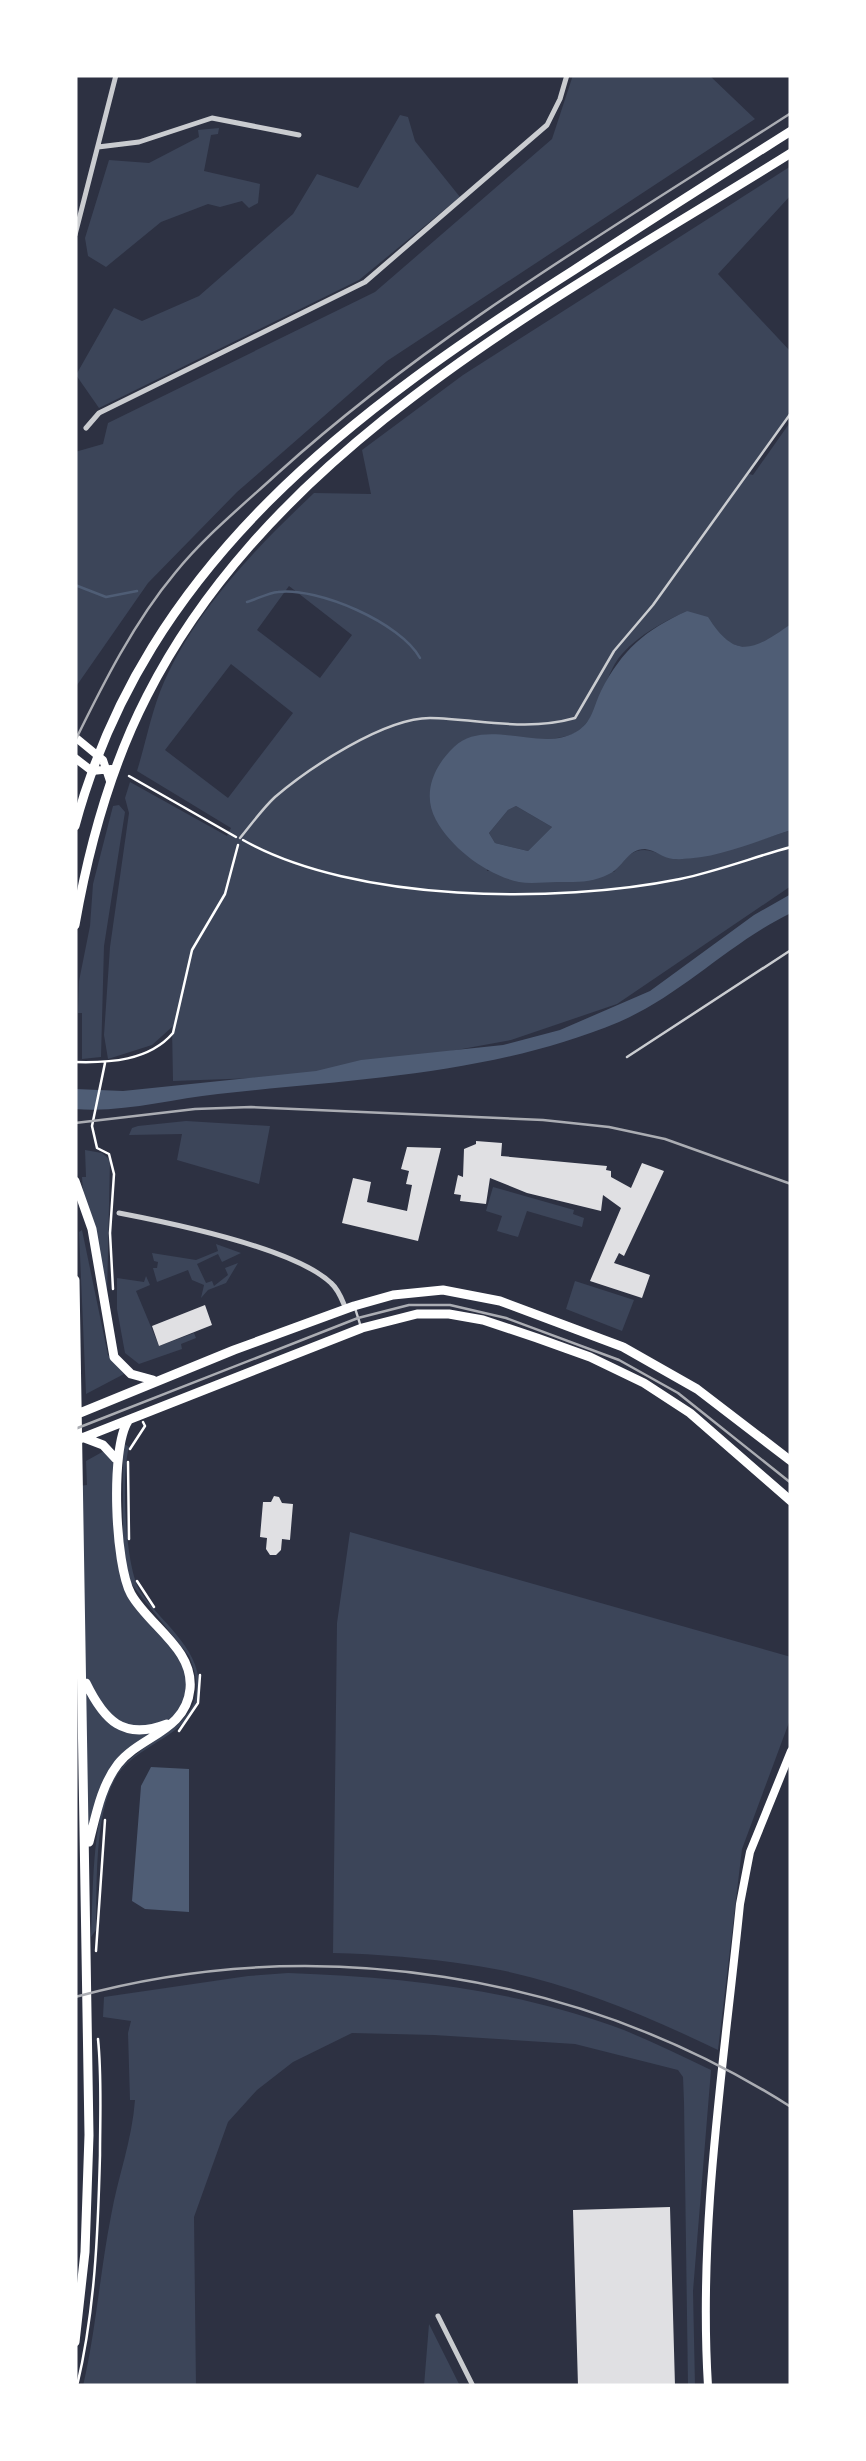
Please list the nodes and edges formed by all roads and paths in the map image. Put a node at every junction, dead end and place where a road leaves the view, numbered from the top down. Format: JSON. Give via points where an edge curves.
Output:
{"nodes":[{"id":1,"x":116,"y":75,"type":"edge"},
{"id":2,"x":567,"y":75,"type":"edge"},
{"id":3,"x":791,"y":131,"type":"edge"},
{"id":4,"x":299,"y":135,"type":"dead end"},
{"id":5,"x":98,"y":147,"type":"junction"},
{"id":6,"x":791,"y":152,"type":"edge"},
{"id":7,"x":75,"y":235,"type":"edge"},
{"id":8,"x":791,"y":413,"type":"edge"},
{"id":9,"x":86,"y":428,"type":"dead end"},
{"id":10,"x":75,"y":737,"type":"edge"},
{"id":11,"x":98,"y":754,"type":"junction"},
{"id":12,"x":75,"y":758,"type":"edge"},
{"id":13,"x":92,"y":771,"type":"junction"},
{"id":14,"x":112,"y":772,"type":"junction"},
{"id":15,"x":129,"y":776,"type":"dead end"},
{"id":16,"x":75,"y":826,"type":"edge"},
{"id":17,"x":240,"y":838,"type":"junction"},
{"id":18,"x":791,"y":847,"type":"edge"},
{"id":19,"x":75,"y":925,"type":"edge"},
{"id":20,"x":791,"y":950,"type":"edge"},
{"id":21,"x":627,"y":1057,"type":"dead end"},
{"id":22,"x":75,"y":1062,"type":"edge"},
{"id":23,"x":106,"y":1063,"type":"junction"},
{"id":24,"x":75,"y":1181,"type":"edge"},
{"id":25,"x":119,"y":1213,"type":"dead end"},
{"id":26,"x":75,"y":1280,"type":"edge"},
{"id":27,"x":113,"y":1290,"type":"dead end"},
{"id":28,"x":350,"y":1308,"type":"junction"},
{"id":29,"x":362,"y":1328,"type":"junction"},
{"id":30,"x":77,"y":1370,"type":"edge"},
{"id":31,"x":156,"y":1380,"type":"junction"},
{"id":32,"x":75,"y":1415,"type":"edge"},
{"id":33,"x":141,"y":1415,"type":"junction"},
{"id":34,"x":129,"y":1420,"type":"junction"},
{"id":35,"x":78,"y":1439,"type":"edge"},
{"id":36,"x":118,"y":1461,"type":"junction"},
{"id":37,"x":791,"y":1461,"type":"edge"},
{"id":38,"x":791,"y":1502,"type":"edge"},
{"id":39,"x":130,"y":1544,"type":"dead end"},
{"id":40,"x":135,"y":1576,"type":"dead end"},
{"id":41,"x":75,"y":1596,"type":"edge"},
{"id":42,"x":161,"y":1616,"type":"dead end"},
{"id":43,"x":82,"y":1621,"type":"junction"},
{"id":44,"x":199,"y":1671,"type":"dead end"},
{"id":45,"x":83,"y":1676,"type":"junction"},
{"id":46,"x":174,"y":1721,"type":"junction"},
{"id":47,"x":176,"y":1733,"type":"dead end"},
{"id":48,"x":791,"y":1752,"type":"edge"},
{"id":49,"x":107,"y":1809,"type":"dead end"},
{"id":50,"x":86,"y":1855,"type":"junction"},
{"id":51,"x":96,"y":1958,"type":"dead end"},
{"id":52,"x":438,"y":2316,"type":"dead end"},
{"id":53,"x":75,"y":2342,"type":"edge"},
{"id":54,"x":474,"y":2386,"type":"edge"},
{"id":55,"x":708,"y":2386,"type":"edge"}],
"edges":[{"from":1,"to":5,"type":"street"},
{"from":2,"to":9,"type":"street","via":[[547,125],[365,282],[99,413]]},
{"from":3,"to":11,"type":"main road","via":[[446,353],[324,448],[258,510],[187,594],[138,671]]},
{"from":4,"to":5,"type":"street","via":[[212,118],[139,142]]},
{"from":5,"to":7,"type":"street"},
{"from":6,"to":14,"type":"main road","via":[[474,354],[306,487],[233,564],[188,626]]},
{"from":8,"to":17,"type":"lane","via":[[614,651],[575,718],[549,726],[424,718],[370,735],[273,798]]},
{"from":10,"to":11,"type":"main road"},
{"from":11,"to":13,"type":"main road"},
{"from":11,"to":14,"type":"main road"},
{"from":12,"to":13,"type":"main road"},
{"from":13,"to":14,"type":"main road"},
{"from":13,"to":16,"type":"main road"},
{"from":14,"to":19,"type":"main road"},
{"from":15,"to":17,"type":"path"},
{"from":17,"to":18,"type":"path","via":[[269,855],[343,876],[520,894],[685,878]]},
{"from":17,"to":23,"type":"path","via":[[225,894],[192,950],[178,1020],[166,1041]]},
{"from":20,"to":21,"type":"lane"},
{"from":22,"to":23,"type":"path"},
{"from":23,"to":27,"type":"path","via":[[92,1139],[109,1154],[114,1174]]},
{"from":24,"to":31,"type":"main road","via":[[92,1229],[114,1357],[131,1374]]},
{"from":25,"to":28,"type":"street","via":[[186,1226],[300,1264],[331,1282]]},
{"from":26,"to":30,"type":"main road"},
{"from":28,"to":29,"type":"lane"},
{"from":28,"to":31,"type":"main road"},
{"from":28,"to":37,"type":"main road","via":[[443,1290],[500,1301],[624,1347],[666,1370]]},
{"from":29,"to":33,"type":"main road"},
{"from":29,"to":38,"type":"main road","via":[[418,1314],[450,1314],[590,1358],[690,1412]]},
{"from":30,"to":43,"type":"main road"},
{"from":31,"to":32,"type":"main road"},
{"from":33,"to":34,"type":"main road"},
{"from":33,"to":39,"type":"path","via":[[145,1426],[128,1452]]},
{"from":34,"to":35,"type":"main road"},
{"from":34,"to":36,"type":"main road"},
{"from":35,"to":36,"type":"main road","via":[[103,1445]]},
{"from":36,"to":46,"type":"main road","via":[[124,1577],[190,1676],[189,1698]]},
{"from":40,"to":42,"type":"path"},
{"from":41,"to":43,"type":"main road"},
{"from":43,"to":45,"type":"main road"},
{"from":44,"to":47,"type":"path","via":[[198,1703]]},
{"from":45,"to":46,"type":"main road","via":[[116,1724],[140,1730]]},
{"from":45,"to":50,"type":"main road"},
{"from":46,"to":50,"type":"main road","via":[[114,1770]]},
{"from":48,"to":55,"type":"main road","via":[[750,1852],[740,1904],[706,2244]]},
{"from":49,"to":51,"type":"path"},
{"from":50,"to":53,"type":"main road","via":[[88,2211]]},
{"from":52,"to":54,"type":"street"}]}
